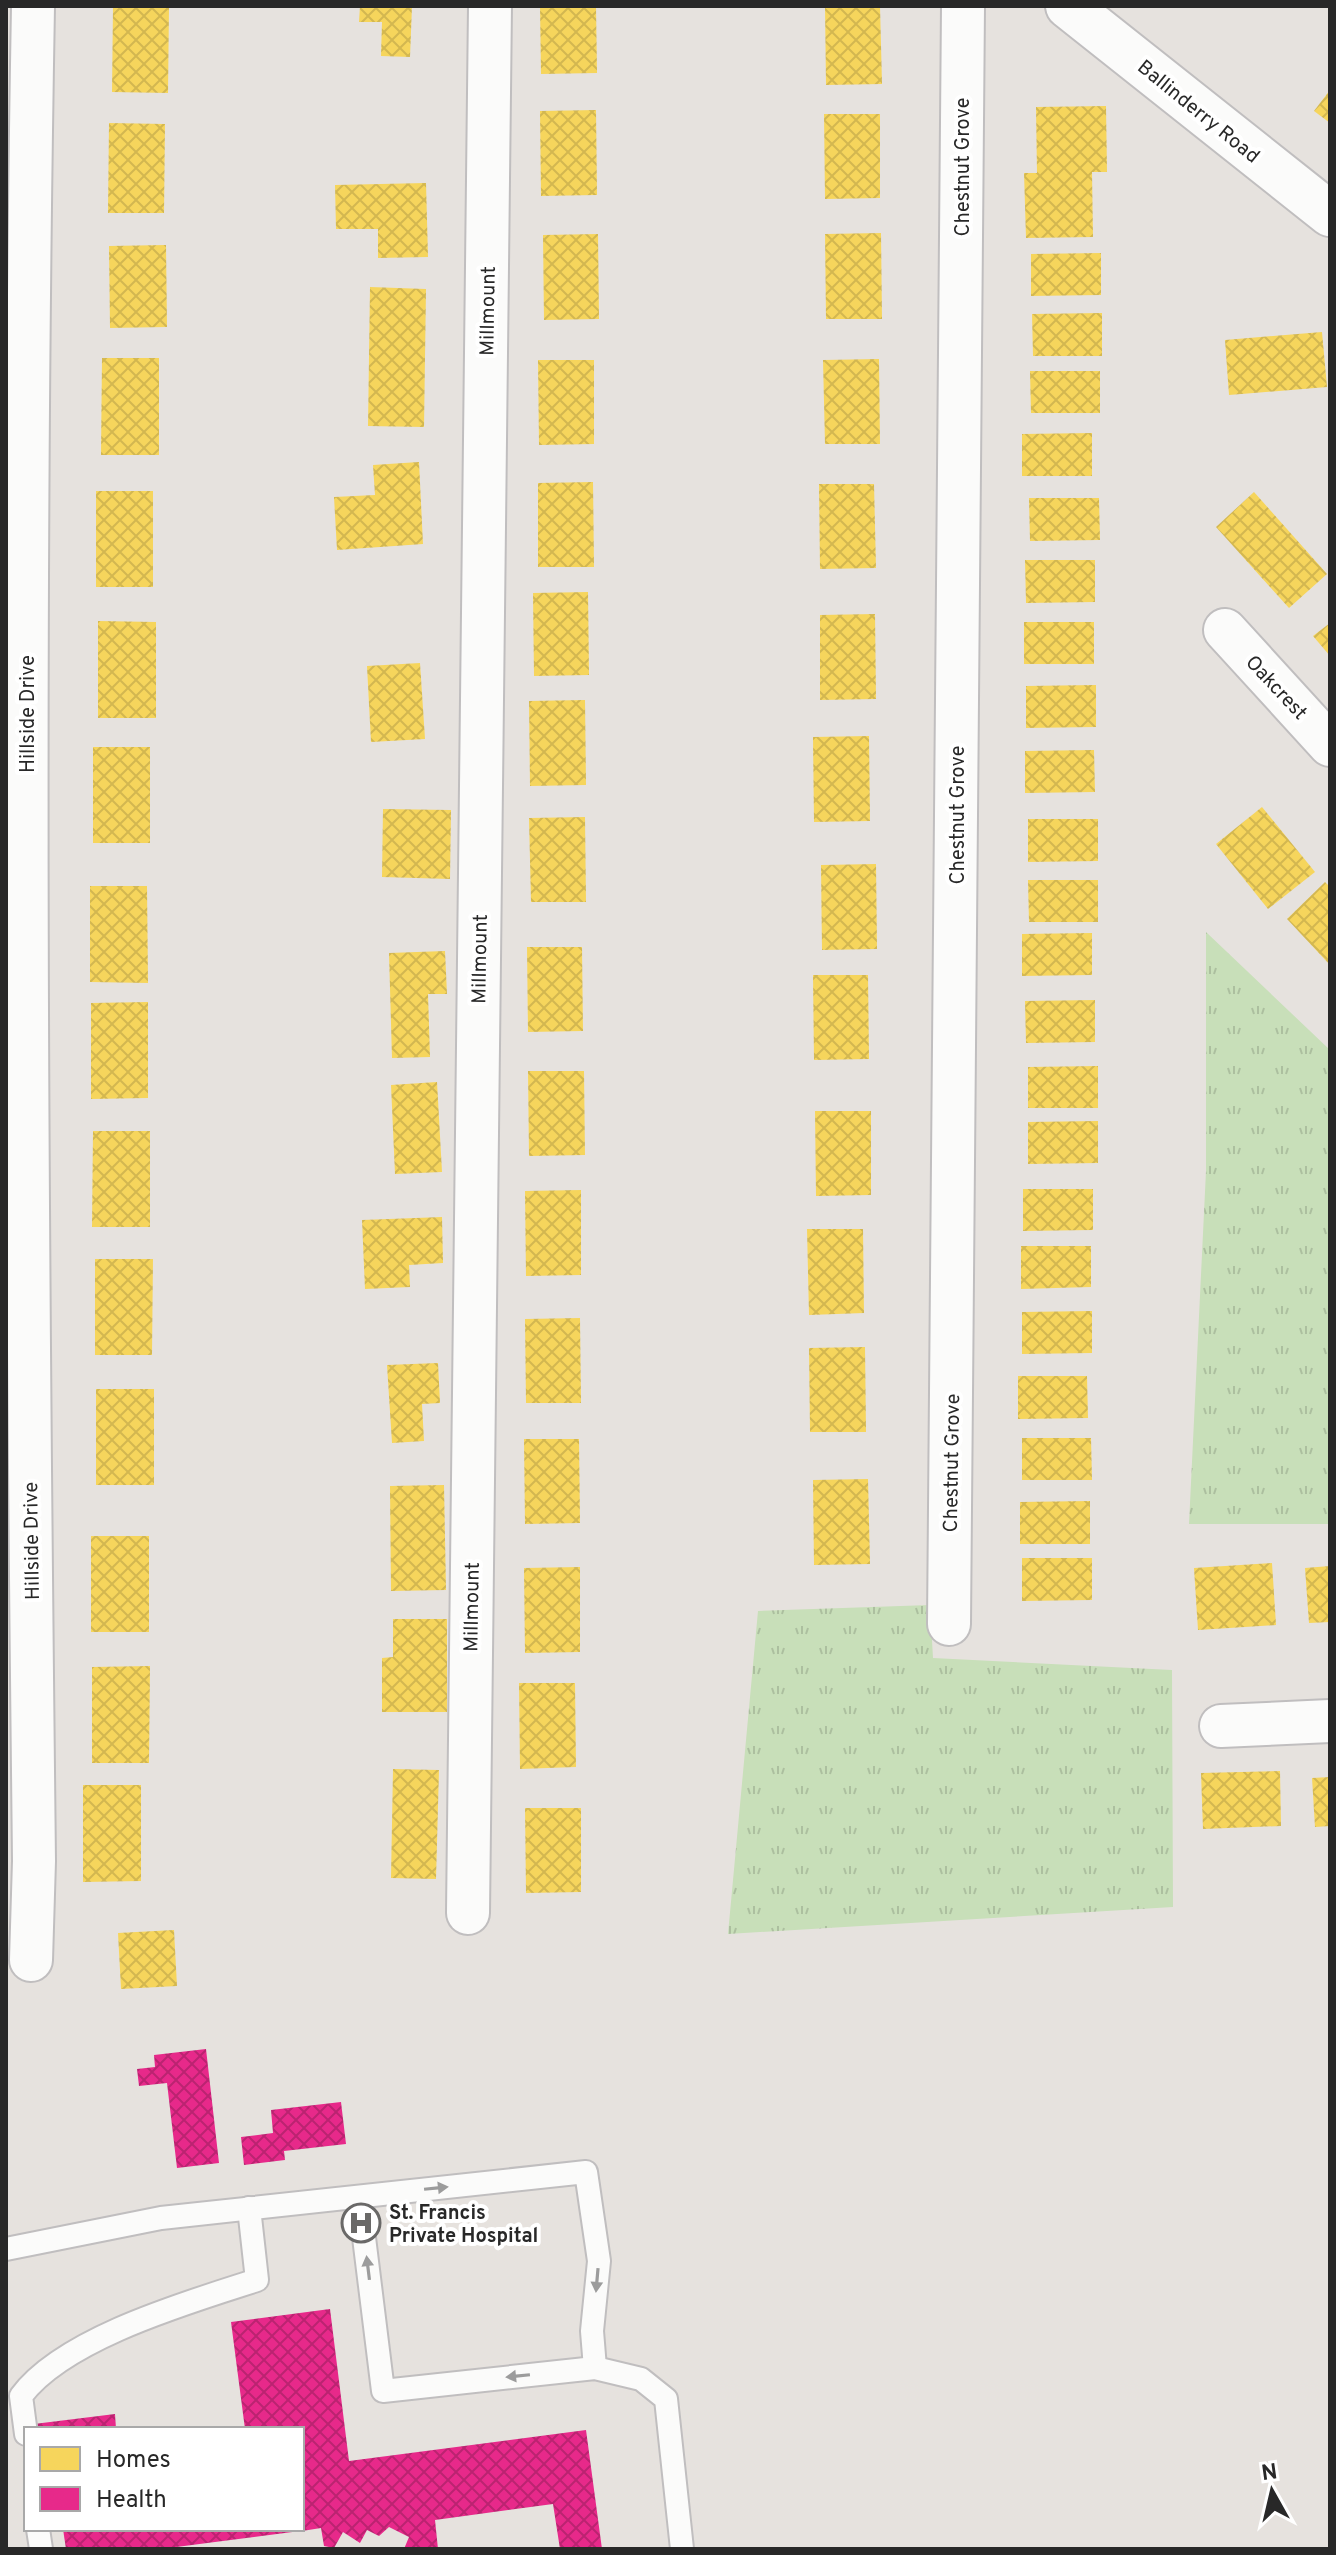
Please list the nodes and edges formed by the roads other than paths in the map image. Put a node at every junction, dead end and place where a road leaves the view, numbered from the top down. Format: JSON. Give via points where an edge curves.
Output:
{"nodes":[{"id":1,"x":33,"y":6,"type":"edge"},
{"id":2,"x":490,"y":6,"type":"edge"},
{"id":3,"x":963,"y":6,"type":"edge"},
{"id":4,"x":1068,"y":6,"type":"edge"},
{"id":5,"x":1330,"y":214,"type":"edge"},
{"id":6,"x":17,"y":306,"type":"edge"},
{"id":7,"x":1225,"y":630,"type":"dead end"},
{"id":8,"x":1330,"y":745,"type":"edge"},
{"id":9,"x":16,"y":1122,"type":"edge"},
{"id":10,"x":949,"y":1624,"type":"dead end"},
{"id":11,"x":1330,"y":1721,"type":"edge"},
{"id":12,"x":1221,"y":1726,"type":"dead end"},
{"id":13,"x":468,"y":1913,"type":"dead end"},
{"id":14,"x":31,"y":1960,"type":"dead end"},
{"id":15,"x":359,"y":2197,"type":"junction"},
{"id":16,"x":249,"y":2208,"type":"junction"},
{"id":17,"x":6,"y":2249,"type":"edge"},
{"id":18,"x":595,"y":2368,"type":"junction"},
{"id":19,"x":25,"y":2427,"type":"edge"},
{"id":20,"x":682,"y":2549,"type":"edge"}],
"edges":[{"from":1,"to":6,"type":"street","name":"Hillside Drive"},
{"from":2,"to":13,"type":"street","name":"Millmount"},
{"from":3,"to":10,"type":"street","name":"Chestnut Grove"},
{"from":4,"to":5,"type":"street","name":"Ballinderry Road"},
{"from":6,"to":9,"type":"street","name":"Hillside Drive"},
{"from":7,"to":8,"type":"street","name":"Oakcrest"},
{"from":9,"to":14,"type":"street","name":"Hillside Drive","via":[[34,1845]]},
{"from":11,"to":12,"type":"street"},
{"from":15,"to":16,"type":"lane"},
{"from":18,"to":15,"type":"lane","one_way":true,"via":[[383,2391]]},
{"from":15,"to":18,"type":"lane","one_way":true,"via":[[586,2172],[599,2261],[592,2331]]},
{"from":16,"to":17,"type":"lane","via":[[161,2218]]},
{"from":16,"to":19,"type":"lane","via":[[257,2280],[181,2305],[78,2349],[34,2378],[21,2396]]},
{"from":18,"to":20,"type":"lane","via":[[641,2379],[666,2399]]}]}
